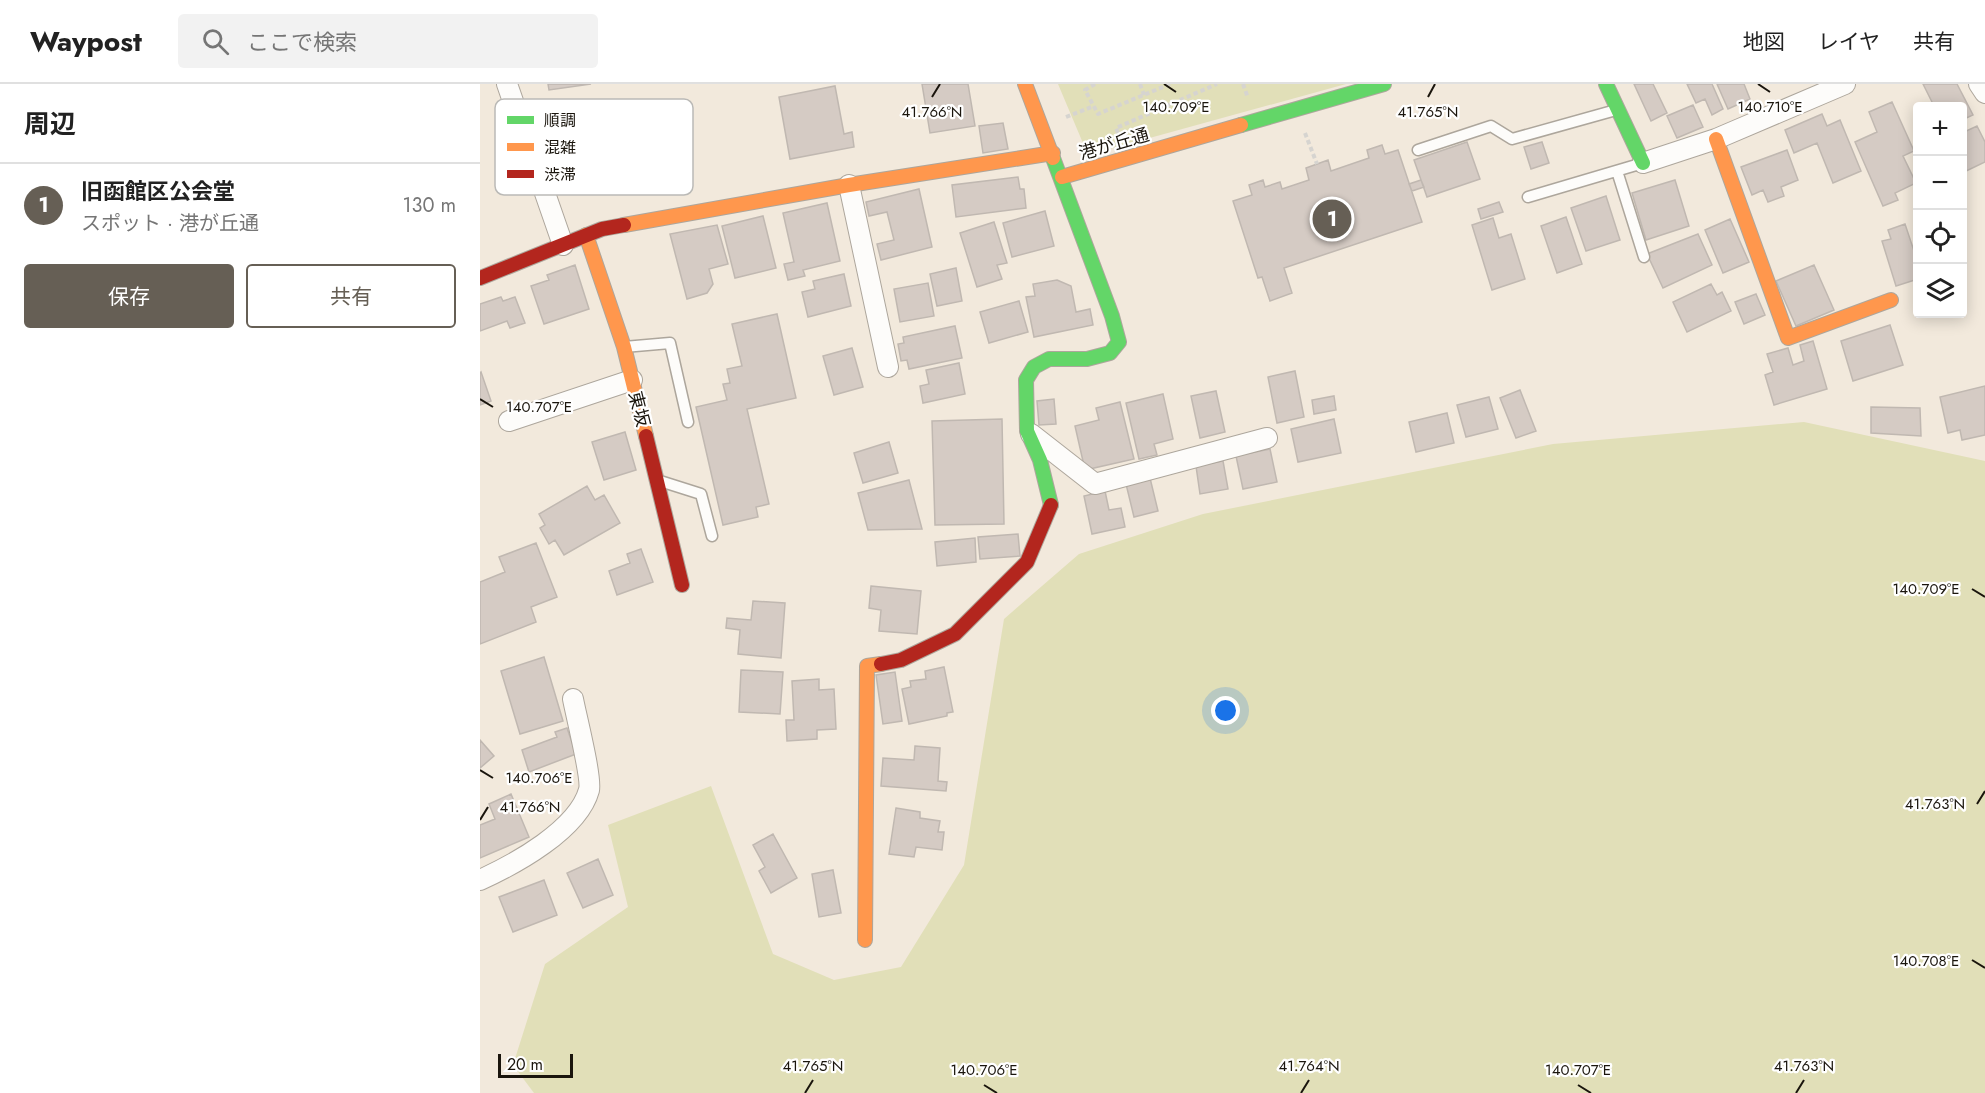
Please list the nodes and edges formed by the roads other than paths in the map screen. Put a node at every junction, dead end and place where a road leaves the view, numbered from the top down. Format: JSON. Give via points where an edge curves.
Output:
{"nodes":[{"id":1,"x":507,"y":84,"type":"edge"},
{"id":2,"x":1026,"y":84,"type":"edge"},
{"id":3,"x":1384,"y":84,"type":"edge"},
{"id":4,"x":1606,"y":84,"type":"edge"},
{"id":5,"x":1845,"y":84,"type":"edge"},
{"id":6,"x":1979,"y":84,"type":"edge"},
{"id":7,"x":1985,"y":93,"type":"edge"},
{"id":8,"x":512,"y":99,"type":"edge"},
{"id":9,"x":1618,"y":109,"type":"junction"},
{"id":10,"x":1716,"y":139,"type":"junction"},
{"id":11,"x":1418,"y":150,"type":"dead end"},
{"id":12,"x":1053,"y":153,"type":"junction"},
{"id":13,"x":1643,"y":163,"type":"junction"},
{"id":14,"x":1617,"y":171,"type":"junction"},
{"id":15,"x":1062,"y":177,"type":"junction"},
{"id":16,"x":849,"y":185,"type":"junction"},
{"id":17,"x":546,"y":195,"type":"edge"},
{"id":18,"x":1528,"y":197,"type":"dead end"},
{"id":19,"x":586,"y":235,"type":"junction"},
{"id":20,"x":563,"y":245,"type":"junction"},
{"id":21,"x":1644,"y":257,"type":"dead end"},
{"id":22,"x":480,"y":278,"type":"edge"},
{"id":23,"x":1891,"y":300,"type":"dead end"},
{"id":24,"x":624,"y":347,"type":"junction"},
{"id":25,"x":888,"y":367,"type":"dead end"},
{"id":26,"x":632,"y":380,"type":"junction"},
{"id":27,"x":509,"y":422,"type":"dead end"},
{"id":28,"x":688,"y":422,"type":"dead end"},
{"id":29,"x":1026,"y":431,"type":"junction"},
{"id":30,"x":1267,"y":438,"type":"dead end"},
{"id":31,"x":656,"y":480,"type":"junction"},
{"id":32,"x":712,"y":536,"type":"dead end"},
{"id":33,"x":682,"y":585,"type":"dead end"},
{"id":34,"x":573,"y":699,"type":"dead end"},
{"id":35,"x":480,"y":880,"type":"edge"},
{"id":36,"x":865,"y":940,"type":"dead end"}],
"edges":[{"from":1,"to":8,"type":"street"},
{"from":2,"to":12,"type":"street"},
{"from":3,"to":15,"type":"street","name":"港が丘通"},
{"from":4,"to":9,"type":"street"},
{"from":5,"to":10,"type":"street"},
{"from":6,"to":7,"type":"street"},
{"from":9,"to":11,"type":"lane","via":[[1512,139],[1491,126]]},
{"from":9,"to":13,"type":"street"},
{"from":10,"to":13,"type":"street"},
{"from":10,"to":23,"type":"street","via":[[1788,338]]},
{"from":12,"to":15,"type":"street"},
{"from":12,"to":16,"type":"street"},
{"from":13,"to":14,"type":"lane"},
{"from":14,"to":18,"type":"lane"},
{"from":14,"to":21,"type":"lane"},
{"from":15,"to":29,"type":"street","via":[[1119,342],[1110,352],[1099,356],[1049,359],[1034,367],[1026,380]]},
{"from":16,"to":19,"type":"street"},
{"from":16,"to":25,"type":"street"},
{"from":17,"to":20,"type":"street"},
{"from":19,"to":20,"type":"street"},
{"from":19,"to":24,"type":"street","name":"東坂"},
{"from":20,"to":22,"type":"street"},
{"from":24,"to":26,"type":"street","name":"東坂"},
{"from":24,"to":28,"type":"lane","via":[[670,343]]},
{"from":26,"to":27,"type":"street"},
{"from":26,"to":31,"type":"street","name":"東坂"},
{"from":29,"to":30,"type":"street","via":[[1095,484]]},
{"from":29,"to":36,"type":"street","via":[[1040,460],[1050,507],[1027,562],[955,634],[902,660],[867,666]]},
{"from":31,"to":32,"type":"lane","via":[[700,494]]},
{"from":31,"to":33,"type":"street","name":"東坂"},
{"from":34,"to":35,"type":"street","via":[[590,789],[578,813],[543,845]]}]}
